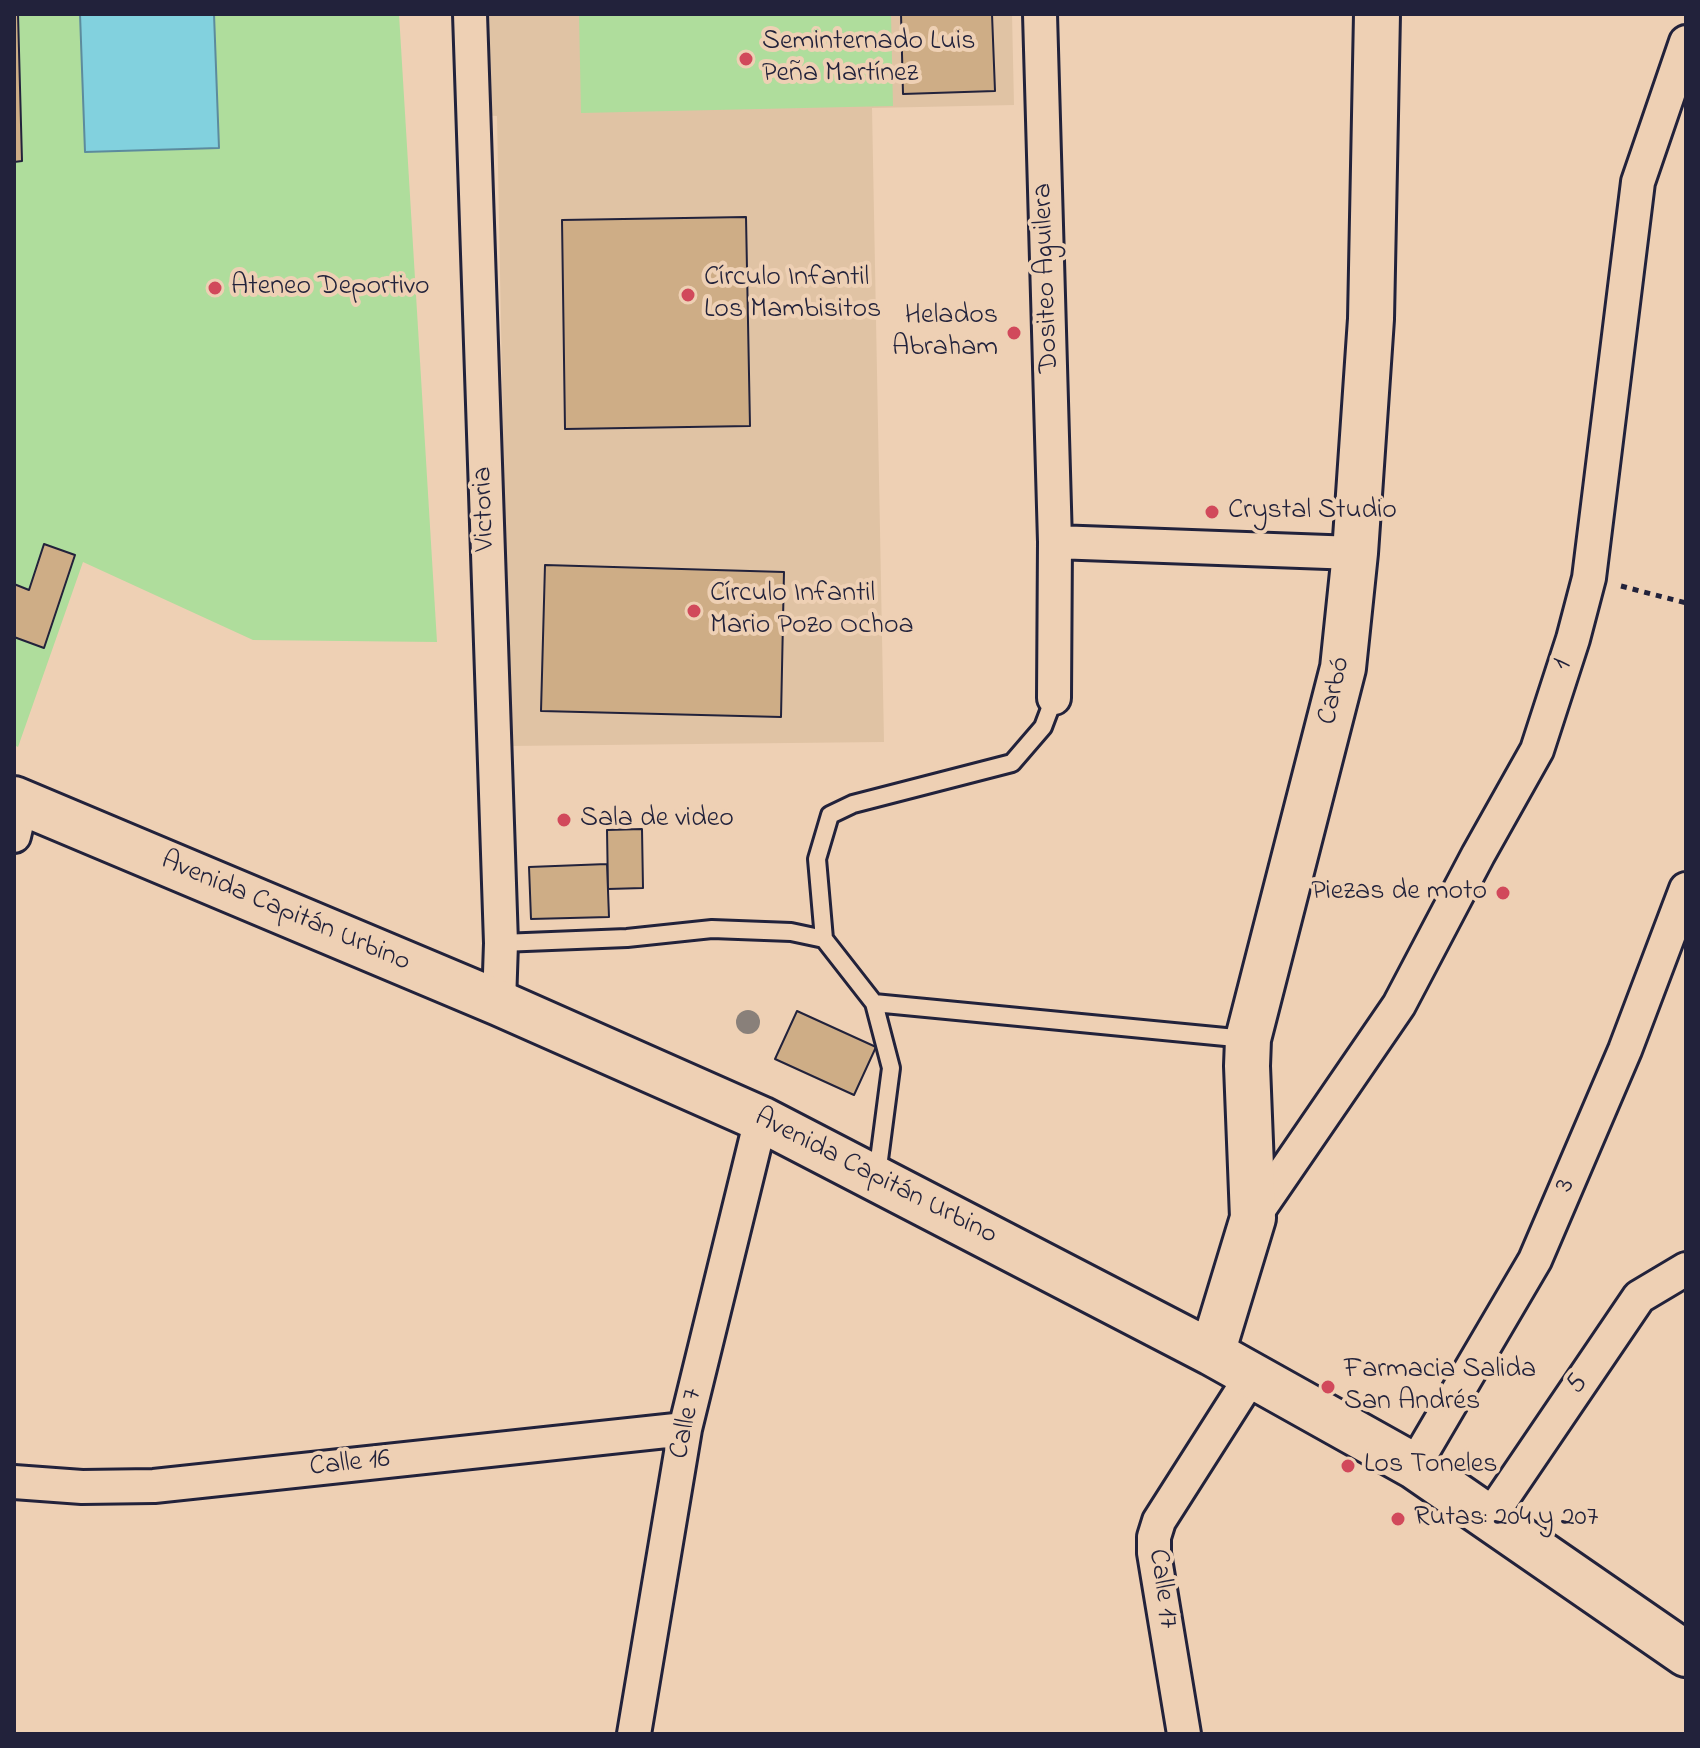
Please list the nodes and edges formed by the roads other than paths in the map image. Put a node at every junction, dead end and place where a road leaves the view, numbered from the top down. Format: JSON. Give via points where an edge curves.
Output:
{"nodes":[{"id":1,"x":470,"y":14,"type":"edge"},
{"id":2,"x":1040,"y":14,"type":"edge"},
{"id":3,"x":1377,"y":14,"type":"edge"},
{"id":4,"x":1686,"y":42,"type":"edge"},
{"id":5,"x":1055,"y":542,"type":"junction"},
{"id":6,"x":1355,"y":553,"type":"junction"},
{"id":7,"x":1054,"y":698,"type":"joint"},
{"id":8,"x":17,"y":812,"type":"edge"},
{"id":9,"x":1686,"y":889,"type":"edge"},
{"id":10,"x":824,"y":939,"type":"junction"},
{"id":11,"x":501,"y":943,"type":"junction"},
{"id":12,"x":499,"y":1003,"type":"junction"},
{"id":13,"x":874,"y":1003,"type":"junction"},
{"id":14,"x":1248,"y":1039,"type":"junction"},
{"id":15,"x":761,"y":1119,"type":"junction"},
{"id":16,"x":876,"y":1178,"type":"junction"},
{"id":17,"x":1253,"y":1218,"type":"junction"},
{"id":18,"x":1686,"y":1269,"type":"edge"},
{"id":19,"x":1212,"y":1353,"type":"junction"},
{"id":20,"x":1252,"y":1375,"type":"junction"},
{"id":21,"x":685,"y":1429,"type":"junction"},
{"id":22,"x":1414,"y":1466,"type":"junction"},
{"id":23,"x":14,"y":1482,"type":"edge"},
{"id":24,"x":1489,"y":1518,"type":"junction"},
{"id":25,"x":1686,"y":1654,"type":"edge"},
{"id":26,"x":634,"y":1734,"type":"edge"},
{"id":27,"x":1184,"y":1734,"type":"edge"}],
"edges":[{"from":1,"to":11,"type":"street","name":"Victoria"},
{"from":2,"to":5,"type":"street","name":"Dositeo Aguilera"},
{"from":3,"to":6,"type":"main road","name":"Carbó","via":[[1371,319]]},
{"from":4,"to":17,"type":"street","name":"1","via":[[1638,182],[1589,578],[1537,750],[1399,1005]]},
{"from":5,"to":6,"type":"street"},
{"from":5,"to":7,"type":"street","name":"Dositeo Aguilera"},
{"from":6,"to":14,"type":"main road","name":"Carbó","via":[[1343,668]]},
{"from":7,"to":10,"type":"lane","name":"Dositeo Aguilera","via":[[1043,727],[1012,763],[853,804],[830,815],[817,859]]},
{"from":8,"to":12,"type":"main road","name":"Avenida Capitán Urbino"},
{"from":9,"to":22,"type":"street","name":"3","via":[[1625,1050],[1535,1260]]},
{"from":10,"to":11,"type":"lane","via":[[791,932],[712,929]]},
{"from":10,"to":13,"type":"lane"},
{"from":11,"to":12,"type":"street","name":"Victoria"},
{"from":12,"to":15,"type":"main road","name":"Avenida Capitán Urbino"},
{"from":13,"to":14,"type":"lane"},
{"from":13,"to":16,"type":"lane","via":[[891,1068]]},
{"from":14,"to":17,"type":"main road","name":"Carbó"},
{"from":15,"to":16,"type":"main road","name":"Avenida Capitán Urbino"},
{"from":15,"to":21,"type":"street","name":"Calle 7"},
{"from":16,"to":19,"type":"main road","name":"Avenida Capitán Urbino"},
{"from":17,"to":19,"type":"main road","name":"Carbó"},
{"from":18,"to":24,"type":"street","name":"5","via":[[1639,1297]]},
{"from":19,"to":20,"type":"main road","name":"Avenida Capitán Urbino"},
{"from":20,"to":22,"type":"main road","name":"Avenida Capitán Urbino"},
{"from":20,"to":27,"type":"street","name":"Calle 17","via":[[1159,1521],[1154,1537]]},
{"from":21,"to":23,"type":"street","name":"Calle 16","via":[[154,1486]]},
{"from":21,"to":26,"type":"street","name":"Calle 7"},
{"from":22,"to":24,"type":"main road","name":"Avenida Capitán Urbino"},
{"from":24,"to":25,"type":"main road","name":"Avenida Capitán Urbino"}]}
